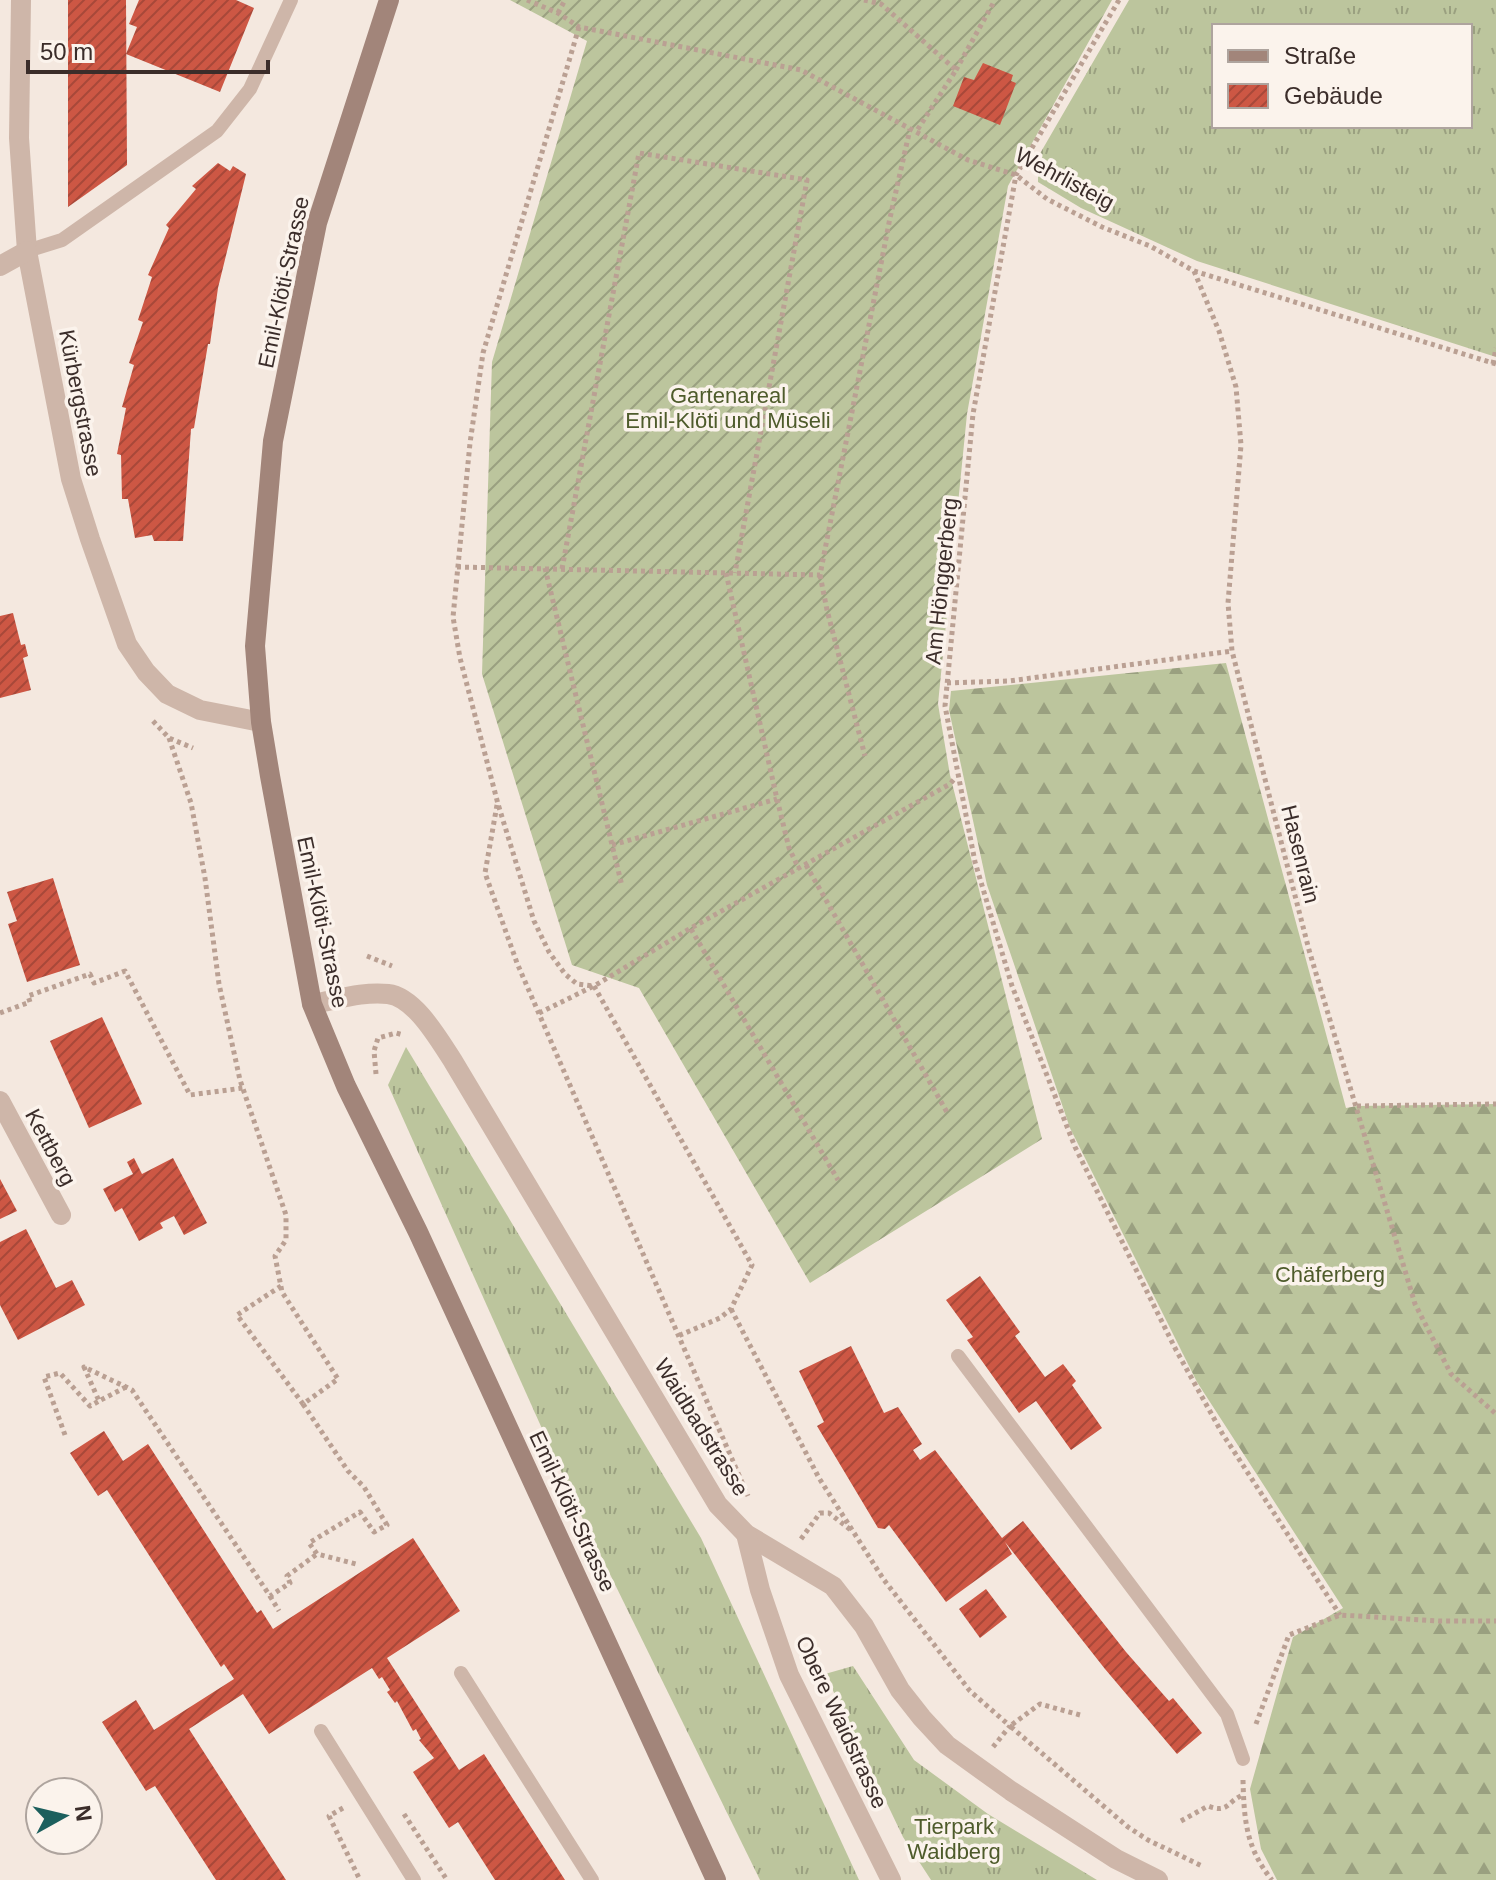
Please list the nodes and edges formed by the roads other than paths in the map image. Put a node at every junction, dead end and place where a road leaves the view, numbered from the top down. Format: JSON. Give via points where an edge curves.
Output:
{"nodes":[{"id":1,"x":21,"y":0,"type":"edge"},
{"id":2,"x":291,"y":0,"type":"edge"},
{"id":3,"x":389,"y":0,"type":"edge"},
{"id":4,"x":27,"y":251,"type":"junction"},
{"id":5,"x":0,"y":266,"type":"edge"},
{"id":6,"x":261,"y":722,"type":"junction"},
{"id":7,"x":312,"y":1004,"type":"junction"},
{"id":8,"x":0,"y":1101,"type":"edge"},
{"id":9,"x":61,"y":1215,"type":"dead end"},
{"id":10,"x":958,"y":1356,"type":"dead end"},
{"id":11,"x":746,"y":1534,"type":"junction"},
{"id":12,"x":461,"y":1673,"type":"dead end"},
{"id":13,"x":321,"y":1731,"type":"dead end"},
{"id":14,"x":1243,"y":1759,"type":"road end"},
{"id":15,"x":414,"y":1880,"type":"edge"},
{"id":16,"x":592,"y":1880,"type":"edge"},
{"id":17,"x":716,"y":1880,"type":"edge"},
{"id":18,"x":891,"y":1880,"type":"edge"},
{"id":19,"x":1158,"y":1880,"type":"edge"}],
"edges":[{"from":1,"to":4,"type":"street","name":"Kürbergstrasse","via":[[19,138]]},
{"from":2,"to":4,"type":"lane","via":[[250,89],[217,131],[62,240]]},
{"from":3,"to":6,"type":"street","name":"Emil-Klöti-Strasse","via":[[317,223],[273,441],[255,646]]},
{"from":4,"to":5,"type":"street"},
{"from":4,"to":6,"type":"street","name":"Kürbergstrasse","via":[[71,479],[127,644],[167,694],[200,710]]},
{"from":6,"to":7,"type":"street","name":"Emil-Klöti-Strasse"},
{"from":7,"to":11,"type":"street","name":"Waidbadstrasse","via":[[391,994],[427,1022],[718,1505]]},
{"from":7,"to":17,"type":"street","name":"Emil-Klöti-Strasse"},
{"from":8,"to":9,"type":"street","name":"Kettberg"},
{"from":10,"to":14,"type":"lane","via":[[1227,1714]]},
{"from":11,"to":18,"type":"street","name":"Obere Waidstrasse","via":[[789,1675]]},
{"from":11,"to":19,"type":"street","name":"Waidbadstrasse","via":[[833,1586],[864,1626],[900,1690],[947,1745],[1116,1859]]},
{"from":12,"to":16,"type":"lane"},
{"from":13,"to":15,"type":"lane"}]}
